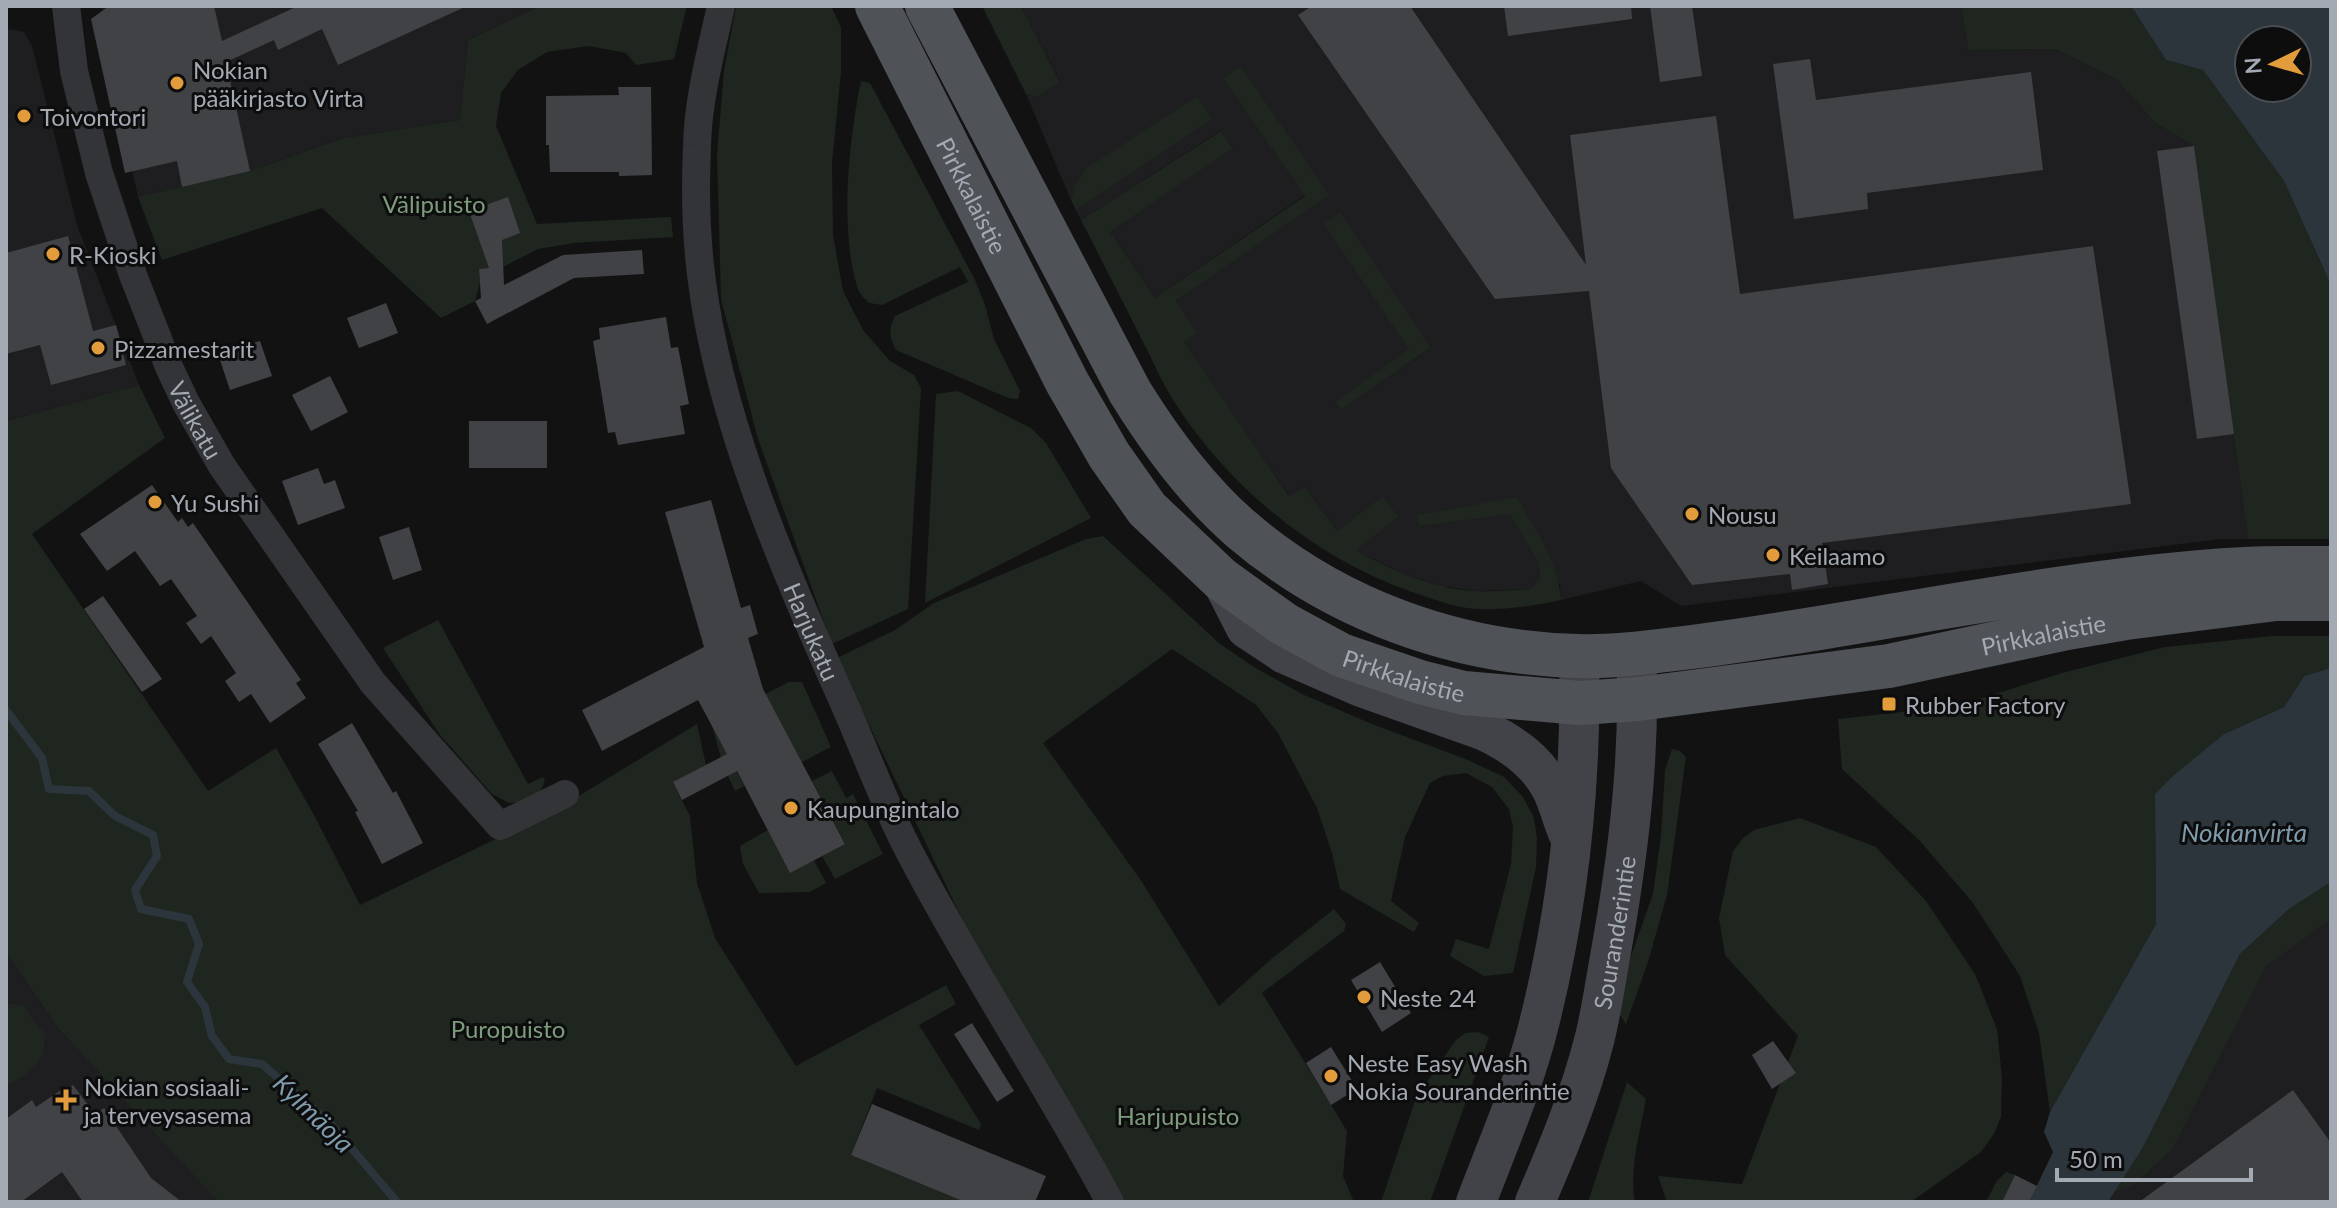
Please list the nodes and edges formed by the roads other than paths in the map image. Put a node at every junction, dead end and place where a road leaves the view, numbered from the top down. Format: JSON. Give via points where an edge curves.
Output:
{"nodes":[{"id":1,"x":66,"y":6,"type":"edge"},
{"id":2,"x":721,"y":6,"type":"edge"},
{"id":3,"x":877,"y":6,"type":"edge"},
{"id":4,"x":927,"y":6,"type":"edge"},
{"id":5,"x":2331,"y":568,"type":"edge"},
{"id":6,"x":1221,"y":579,"type":"junction"},
{"id":7,"x":2276,"y":583,"type":"junction"},
{"id":8,"x":2331,"y":599,"type":"edge"},
{"id":9,"x":1636,"y":653,"type":"junction"},
{"id":10,"x":1579,"y":657,"type":"junction"},
{"id":11,"x":1638,"y":699,"type":"junction"},
{"id":12,"x":1580,"y":703,"type":"junction"},
{"id":13,"x":565,"y":794,"type":"dead end"},
{"id":14,"x":1573,"y":845,"type":"junction"},
{"id":15,"x":1110,"y":1202,"type":"edge"},
{"id":16,"x":1476,"y":1202,"type":"edge"},
{"id":17,"x":1535,"y":1202,"type":"edge"}],
"edges":[{"from":1,"to":13,"type":"street","name":"Välikatu","via":[[74,71],[133,275],[169,367],[222,466],[373,683],[500,826]]},
{"from":2,"to":15,"type":"street","name":"Harjukatu","via":[[697,144],[698,223],[711,331],[750,472],[811,629],[909,851]]},
{"from":3,"to":6,"type":"main road","name":"Pirkkalaistie","via":[[1087,420],[1147,509]]},
{"from":4,"to":10,"type":"main road","name":"Pirkkalaistie","via":[[1130,392],[1172,454],[1240,528],[1318,584],[1410,626],[1493,649]]},
{"from":5,"to":7,"type":"main road"},
{"from":6,"to":12,"type":"main road","name":"Pirkkalaistie","via":[[1284,624],[1379,669],[1464,693]]},
{"from":6,"to":14,"type":"street","via":[[1246,628],[1285,654],[1504,739],[1551,788]]},
{"from":7,"to":8,"type":"main road"},
{"from":7,"to":9,"type":"main road","name":"Pirkkalaistie","via":[[2215,570]]},
{"from":7,"to":11,"type":"main road","name":"Pirkkalaistie","via":[[1889,666]]},
{"from":9,"to":10,"type":"main road","name":"Pirkkalaistie"},
{"from":9,"to":11,"type":"street","name":"Souranderintie"},
{"from":10,"to":12,"type":"street"},
{"from":11,"to":12,"type":"main road","name":"Pirkkalaistie"},
{"from":11,"to":17,"type":"street","name":"Souranderintie","via":[[1622,893],[1594,1041]]},
{"from":12,"to":14,"type":"street"},
{"from":14,"to":16,"type":"street","via":[[1539,1026]]}]}
